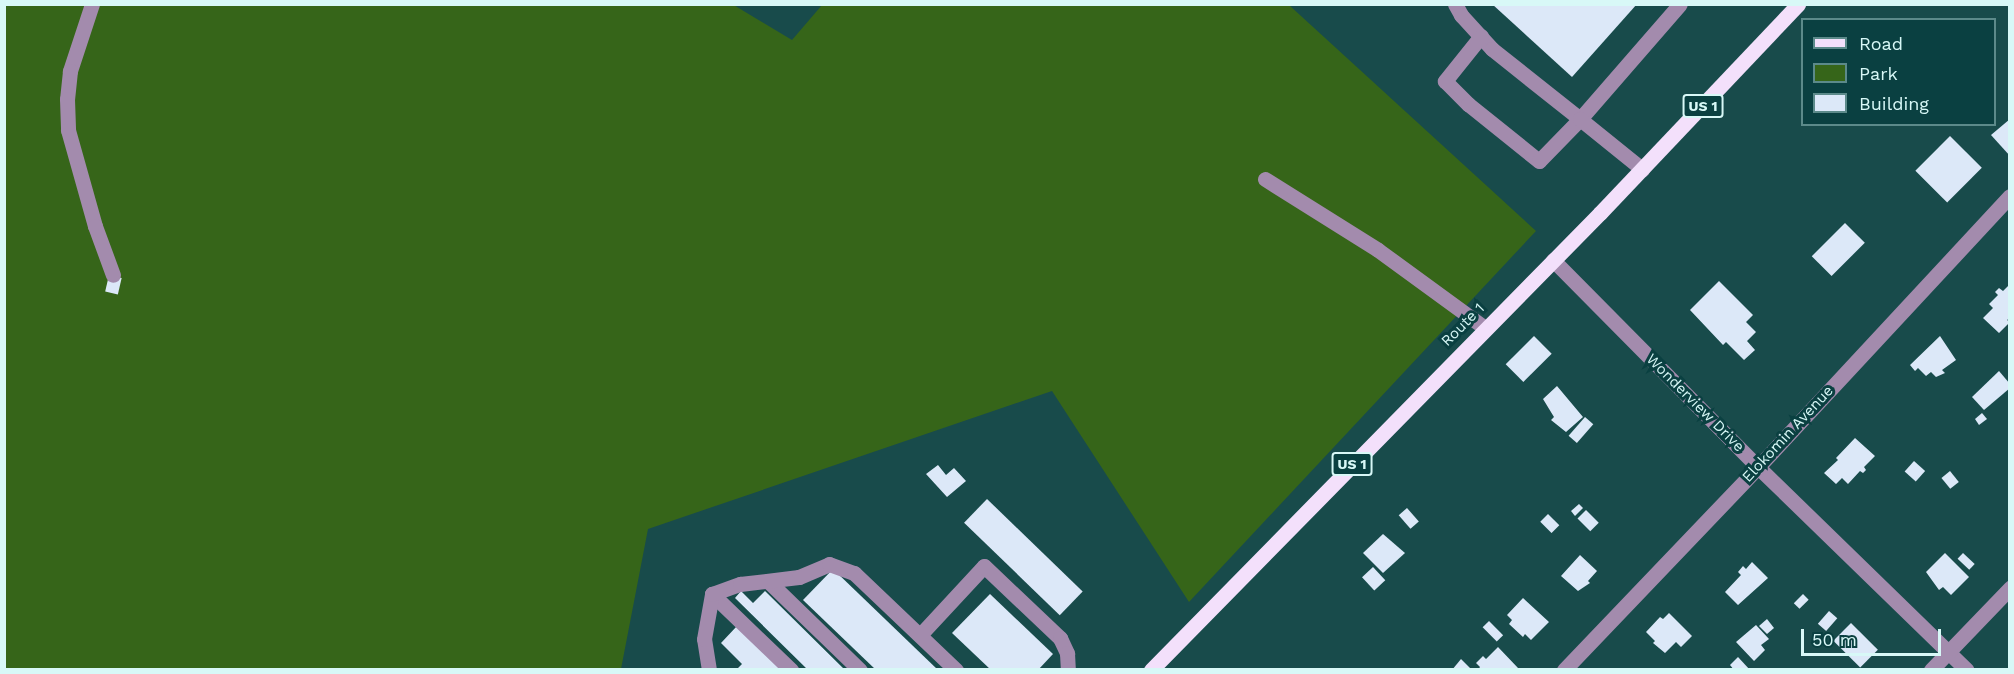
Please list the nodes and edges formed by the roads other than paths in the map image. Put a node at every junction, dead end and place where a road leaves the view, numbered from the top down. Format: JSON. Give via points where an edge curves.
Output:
{"nodes":[{"id":1,"x":92,"y":4,"type":"edge"},
{"id":2,"x":1455,"y":4,"type":"edge"},
{"id":3,"x":1680,"y":4,"type":"edge"},
{"id":4,"x":1798,"y":4,"type":"edge"},
{"id":5,"x":1481,"y":36,"type":"junction"},
{"id":6,"x":1580,"y":119,"type":"junction"},
{"id":7,"x":1642,"y":168,"type":"junction"},
{"id":8,"x":1265,"y":179,"type":"dead end"},
{"id":9,"x":2010,"y":196,"type":"edge"},
{"id":10,"x":1553,"y":260,"type":"junction"},
{"id":11,"x":112,"y":275,"type":"dead end"},
{"id":12,"x":1485,"y":328,"type":"junction"},
{"id":13,"x":1758,"y":466,"type":"junction"},
{"id":14,"x":768,"y":581,"type":"junction"},
{"id":15,"x":2010,"y":588,"type":"edge"},
{"id":16,"x":712,"y":594,"type":"junction"},
{"id":17,"x":920,"y":635,"type":"junction"},
{"id":18,"x":1948,"y":651,"type":"junction"},
{"id":19,"x":1166,"y":663,"type":"edge"},
{"id":20,"x":709,"y":669,"type":"edge"},
{"id":21,"x":791,"y":669,"type":"edge"},
{"id":22,"x":860,"y":669,"type":"edge"},
{"id":23,"x":956,"y":669,"type":"edge"},
{"id":24,"x":1068,"y":669,"type":"edge"},
{"id":25,"x":1151,"y":669,"type":"edge"},
{"id":26,"x":1564,"y":669,"type":"edge"},
{"id":27,"x":1931,"y":669,"type":"edge"},
{"id":28,"x":1967,"y":669,"type":"edge"}],
"edges":[{"from":1,"to":11,"type":"street","via":[[70,71],[68,130]]},
{"from":2,"to":5,"type":"street"},
{"from":3,"to":6,"type":"street"},
{"from":4,"to":7,"type":"main road","name":"Route 1","number":"US 1"},
{"from":5,"to":6,"type":"street"},
{"from":5,"to":6,"type":"street","via":[[1445,81],[1468,104],[1539,161]]},
{"from":6,"to":7,"type":"street"},
{"from":7,"to":10,"type":"main road","name":"Route 1","number":"US 1"},
{"from":8,"to":12,"type":"street","via":[[1378,250]]},
{"from":9,"to":13,"type":"street","name":"Elokomin Avenue"},
{"from":10,"to":12,"type":"main road","name":"Route 1","number":"US 1"},
{"from":10,"to":13,"type":"street","name":"Wonderview Drive"},
{"from":12,"to":19,"type":"main road","name":"Route 1","number":"US 1"},
{"from":13,"to":18,"type":"street","name":"Wonderview Drive"},
{"from":13,"to":26,"type":"street","name":"Elokomin Avenue"},
{"from":14,"to":16,"type":"street","via":[[740,584]]},
{"from":14,"to":17,"type":"street","via":[[800,577],[829,564],[854,573]]},
{"from":14,"to":22,"type":"street"},
{"from":15,"to":18,"type":"street"},
{"from":16,"to":20,"type":"street","via":[[704,639]]},
{"from":16,"to":21,"type":"street"},
{"from":17,"to":23,"type":"street"},
{"from":17,"to":24,"type":"street","via":[[984,566],[1060,638]]},
{"from":18,"to":27,"type":"street"},
{"from":18,"to":28,"type":"street","name":"Wonderview Drive"},
{"from":19,"to":25,"type":"main road","name":"Route 1","number":"US 1"}]}
